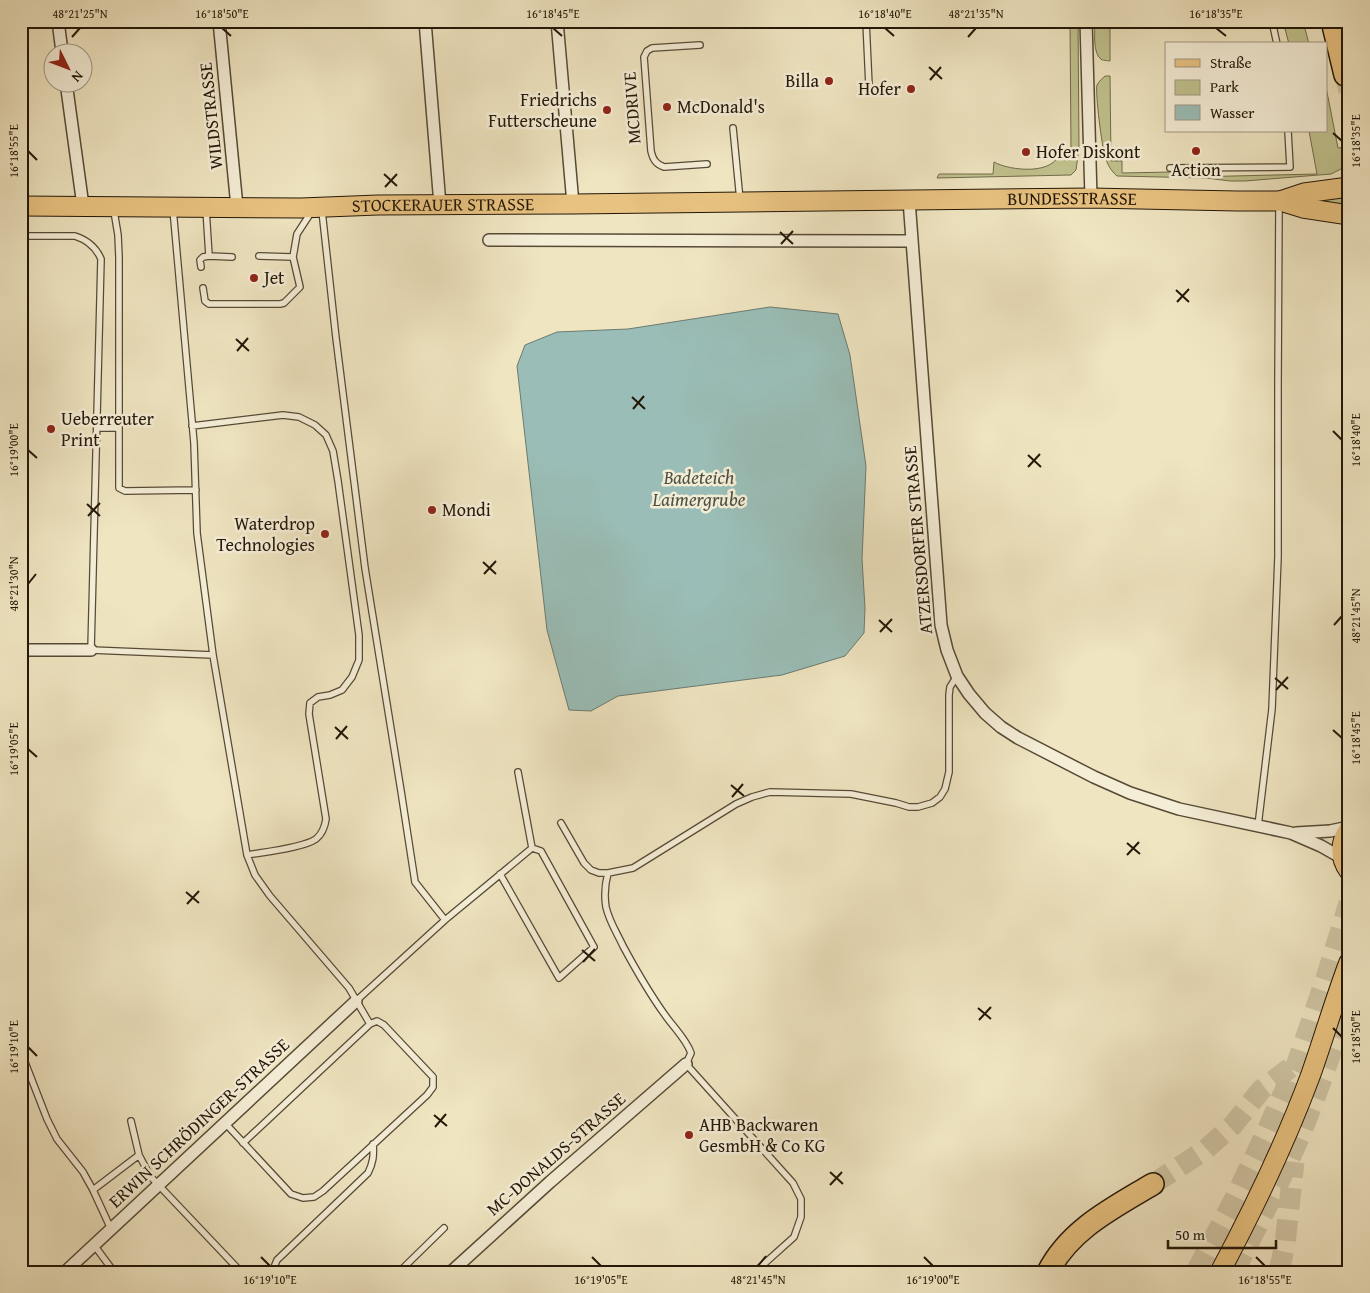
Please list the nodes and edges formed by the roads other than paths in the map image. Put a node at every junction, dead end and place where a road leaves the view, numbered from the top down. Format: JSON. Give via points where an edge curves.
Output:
{"nodes":[{"id":1,"x":58,"y":21,"type":"edge"},
{"id":2,"x":220,"y":21,"type":"edge"},
{"id":3,"x":425,"y":21,"type":"edge"},
{"id":4,"x":557,"y":21,"type":"edge"},
{"id":5,"x":866,"y":21,"type":"edge"},
{"id":6,"x":1086,"y":21,"type":"edge"},
{"id":7,"x":1272,"y":21,"type":"edge"},
{"id":8,"x":1332,"y":21,"type":"edge"},
{"id":9,"x":61,"y":42,"type":"edge"},
{"id":10,"x":1277,"y":42,"type":"edge"},
{"id":11,"x":700,"y":45,"type":"dead end"},
{"id":12,"x":1345,"y":75,"type":"dead end"},
{"id":13,"x":869,"y":86,"type":"dead end"},
{"id":14,"x":67,"y":92,"type":"edge"},
{"id":15,"x":734,"y":128,"type":"dead end"},
{"id":16,"x":1288,"y":132,"type":"edge"},
{"id":17,"x":707,"y":164,"type":"dead end"},
{"id":18,"x":1170,"y":168,"type":"dead end"},
{"id":19,"x":1349,"y":188,"type":"edge"},
{"id":20,"x":1091,"y":198,"type":"junction"},
{"id":21,"x":909,"y":200,"type":"junction"},
{"id":22,"x":865,"y":201,"type":"joint"},
{"id":23,"x":1280,"y":201,"type":"junction"},
{"id":24,"x":741,"y":202,"type":"junction"},
{"id":25,"x":573,"y":204,"type":"junction"},
{"id":26,"x":440,"y":205,"type":"junction"},
{"id":27,"x":21,"y":206,"type":"edge"},
{"id":28,"x":83,"y":206,"type":"junction"},
{"id":29,"x":113,"y":206,"type":"junction"},
{"id":30,"x":173,"y":206,"type":"junction"},
{"id":31,"x":205,"y":207,"type":"junction"},
{"id":32,"x":237,"y":207,"type":"junction"},
{"id":33,"x":318,"y":207,"type":"junction"},
{"id":34,"x":1349,"y":215,"type":"edge"},
{"id":35,"x":21,"y":236,"type":"edge"},
{"id":36,"x":488,"y":240,"type":"dead end"},
{"id":37,"x":912,"y":241,"type":"junction"},
{"id":38,"x":209,"y":256,"type":"junction"},
{"id":39,"x":259,"y":256,"type":"dead end"},
{"id":40,"x":232,"y":257,"type":"dead end"},
{"id":41,"x":293,"y":257,"type":"junction"},
{"id":42,"x":201,"y":267,"type":"dead end"},
{"id":43,"x":204,"y":288,"type":"dead end"},
{"id":44,"x":192,"y":426,"type":"junction"},
{"id":45,"x":97,"y":428,"type":"junction"},
{"id":46,"x":118,"y":428,"type":"junction"},
{"id":47,"x":196,"y":490,"type":"junction"},
{"id":48,"x":21,"y":650,"type":"edge"},
{"id":49,"x":91,"y":650,"type":"junction"},
{"id":50,"x":213,"y":655,"type":"junction"},
{"id":51,"x":956,"y":676,"type":"junction"},
{"id":52,"x":518,"y":772,"type":"dead end"},
{"id":53,"x":561,"y":823,"type":"dead end"},
{"id":54,"x":1258,"y":826,"type":"junction"},
{"id":55,"x":1349,"y":828,"type":"edge"},
{"id":56,"x":1292,"y":833,"type":"junction"},
{"id":57,"x":532,"y":848,"type":"junction"},
{"id":58,"x":247,"y":855,"type":"junction"},
{"id":59,"x":1346,"y":864,"type":"edge"},
{"id":60,"x":608,"y":873,"type":"junction"},
{"id":61,"x":500,"y":874,"type":"junction"},
{"id":62,"x":446,"y":920,"type":"junction"},
{"id":63,"x":1349,"y":954,"type":"edge"},
{"id":64,"x":1348,"y":963,"type":"edge"},
{"id":65,"x":356,"y":1000,"type":"junction"},
{"id":66,"x":370,"y":1024,"type":"junction"},
{"id":67,"x":21,"y":1052,"type":"edge"},
{"id":68,"x":686,"y":1064,"type":"junction"},
{"id":69,"x":131,"y":1121,"type":"dead end"},
{"id":70,"x":225,"y":1123,"type":"junction"},
{"id":71,"x":243,"y":1143,"type":"junction"},
{"id":72,"x":373,"y":1144,"type":"junction"},
{"id":73,"x":140,"y":1155,"type":"junction"},
{"id":74,"x":1153,"y":1184,"type":"tunnel mouth"},
{"id":75,"x":158,"y":1185,"type":"junction"},
{"id":76,"x":93,"y":1190,"type":"junction"},
{"id":77,"x":444,"y":1228,"type":"dead end"},
{"id":78,"x":111,"y":1229,"type":"junction"},
{"id":79,"x":94,"y":1244,"type":"junction"},
{"id":80,"x":65,"y":1272,"type":"edge"},
{"id":81,"x":114,"y":1272,"type":"edge"},
{"id":82,"x":241,"y":1272,"type":"edge"},
{"id":83,"x":272,"y":1272,"type":"edge"},
{"id":84,"x":398,"y":1272,"type":"edge"},
{"id":85,"x":451,"y":1272,"type":"edge"},
{"id":86,"x":755,"y":1272,"type":"edge"},
{"id":87,"x":1048,"y":1272,"type":"edge"},
{"id":88,"x":1220,"y":1272,"type":"edge"}],
"edges":[{"from":1,"to":9,"type":"street"},
{"from":2,"to":32,"type":"street","name":"WILDSTRASSE"},
{"from":3,"to":26,"type":"street"},
{"from":4,"to":25,"type":"street"},
{"from":5,"to":13,"type":"lane"},
{"from":6,"to":20,"type":"street"},
{"from":7,"to":10,"type":"lane"},
{"from":8,"to":12,"type":"highway"},
{"from":11,"to":17,"type":"lane","name":"MCDRIVE","via":[[652,48],[644,57],[653,159],[664,168]]},
{"from":14,"to":28,"type":"street"},
{"from":15,"to":24,"type":"lane"},
{"from":16,"to":18,"type":"lane","via":[[1290,168]]},
{"from":19,"to":23,"type":"main road","via":[[1304,193]]},
{"from":20,"to":21,"type":"main road","name":"BUNDESSTRASSE"},
{"from":20,"to":23,"type":"main road","name":"BUNDESSTRASSE"},
{"from":21,"to":22,"type":"main road","name":"BUNDESSTRASSE"},
{"from":21,"to":37,"type":"street","name":"ATZERSDORFER STRASSE"},
{"from":22,"to":24,"type":"main road","name":"STOCKERAUER STRASSE"},
{"from":23,"to":34,"type":"main road"},
{"from":23,"to":54,"type":"lane","via":[[1278,557],[1272,708]]},
{"from":24,"to":25,"type":"main road","name":"STOCKERAUER STRASSE"},
{"from":25,"to":26,"type":"main road","name":"STOCKERAUER STRASSE"},
{"from":26,"to":33,"type":"main road","name":"STOCKERAUER STRASSE"},
{"from":27,"to":28,"type":"main road","name":"STOCKERAUER STRASSE"},
{"from":28,"to":29,"type":"main road","name":"STOCKERAUER STRASSE"},
{"from":29,"to":30,"type":"main road","name":"STOCKERAUER STRASSE"},
{"from":29,"to":46,"type":"lane","via":[[119,257]]},
{"from":30,"to":31,"type":"main road","name":"STOCKERAUER STRASSE"},
{"from":30,"to":44,"type":"lane"},
{"from":31,"to":32,"type":"main road","name":"STOCKERAUER STRASSE"},
{"from":31,"to":38,"type":"lane"},
{"from":32,"to":33,"type":"main road","name":"STOCKERAUER STRASSE"},
{"from":33,"to":41,"type":"lane","via":[[297,234]]},
{"from":33,"to":62,"type":"lane","via":[[365,568],[415,882]]},
{"from":35,"to":45,"type":"lane","via":[[82,238],[101,259]]},
{"from":36,"to":37,"type":"street"},
{"from":37,"to":51,"type":"street","name":"ATZERSDORFER STRASSE","via":[[941,625]]},
{"from":38,"to":40,"type":"lane"},
{"from":38,"to":42,"type":"lane","via":[[200,260]]},
{"from":39,"to":41,"type":"lane"},
{"from":41,"to":43,"type":"lane","via":[[300,287],[282,304],[209,304],[205,301]]},
{"from":44,"to":47,"type":"lane"},
{"from":44,"to":58,"type":"lane","via":[[283,415],[299,417],[326,435],[333,451],[338,481],[359,635],[360,660],[352,677],[342,690],[318,697],[310,703],[308,714],[326,819],[324,828],[307,844]]},
{"from":45,"to":46,"type":"lane"},
{"from":45,"to":49,"type":"lane"},
{"from":46,"to":47,"type":"lane","via":[[119,488],[125,491]]},
{"from":47,"to":50,"type":"lane","via":[[197,533]]},
{"from":48,"to":49,"type":"street"},
{"from":49,"to":50,"type":"lane"},
{"from":50,"to":58,"type":"lane"},
{"from":51,"to":54,"type":"street","name":"ATZERSDORFER STRASSE","via":[[985,713],[1001,727],[1094,777],[1162,804]]},
{"from":51,"to":60,"type":"lane","via":[[949,695],[949,772],[945,789],[932,803],[909,807],[851,794],[770,792],[736,804],[633,868]]},
{"from":52,"to":57,"type":"lane"},
{"from":53,"to":60,"type":"lane","via":[[584,863],[591,870]]},
{"from":54,"to":56,"type":"street","name":"ATZERSDORFER STRASSE"},
{"from":55,"to":56,"type":"street","name":"ATZERSDORFER STRASSE"},
{"from":55,"to":59,"type":"main road","via":[[1342,842]]},
{"from":56,"to":59,"type":"street","name":"ATZERSDORFER STRASSE","via":[[1321,846]]},
{"from":57,"to":61,"type":"lane"},
{"from":57,"to":61,"type":"lane","via":[[541,851],[594,946],[559,978]]},
{"from":58,"to":65,"type":"lane","via":[[255,875],[270,896]]},
{"from":60,"to":68,"type":"lane","via":[[605,888],[609,919],[650,994],[688,1044],[691,1053]]},
{"from":61,"to":62,"type":"lane"},
{"from":62,"to":65,"type":"lane"},
{"from":63,"to":64,"type":"main road"},
{"from":64,"to":88,"type":"main road","via":[[1288,1132]]},
{"from":65,"to":66,"type":"lane"},
{"from":65,"to":70,"type":"street","name":"ERWIN SCHRÖDINGER-STRASSE"},
{"from":66,"to":71,"type":"lane"},
{"from":66,"to":72,"type":"lane","via":[[377,1021],[384,1025],[433,1077],[433,1087],[427,1095]]},
{"from":67,"to":76,"type":"lane","via":[[57,1139]]},
{"from":68,"to":85,"type":"street","name":"MC-DONALDS-STRASSE"},
{"from":68,"to":86,"type":"lane","via":[[793,1183],[801,1199],[801,1216],[794,1237]]},
{"from":69,"to":73,"type":"lane"},
{"from":70,"to":71,"type":"lane"},
{"from":70,"to":75,"type":"street","name":"ERWIN SCHRÖDINGER-STRASSE"},
{"from":71,"to":72,"type":"lane","via":[[292,1194],[303,1198],[314,1197],[323,1191]]},
{"from":72,"to":83,"type":"lane","via":[[373,1164],[368,1173],[277,1260]]},
{"from":73,"to":75,"type":"lane"},
{"from":73,"to":76,"type":"lane"},
{"from":74,"to":87,"type":"highway","via":[[1083,1228],[1062,1249]]},
{"from":75,"to":78,"type":"street","name":"ERWIN SCHRÖDINGER-STRASSE"},
{"from":75,"to":82,"type":"lane"},
{"from":76,"to":78,"type":"lane"},
{"from":77,"to":84,"type":"lane"},
{"from":78,"to":79,"type":"street","name":"ERWIN SCHRÖDINGER-STRASSE"},
{"from":79,"to":80,"type":"street","name":"ERWIN SCHRÖDINGER-STRASSE"},
{"from":79,"to":81,"type":"lane"}]}
